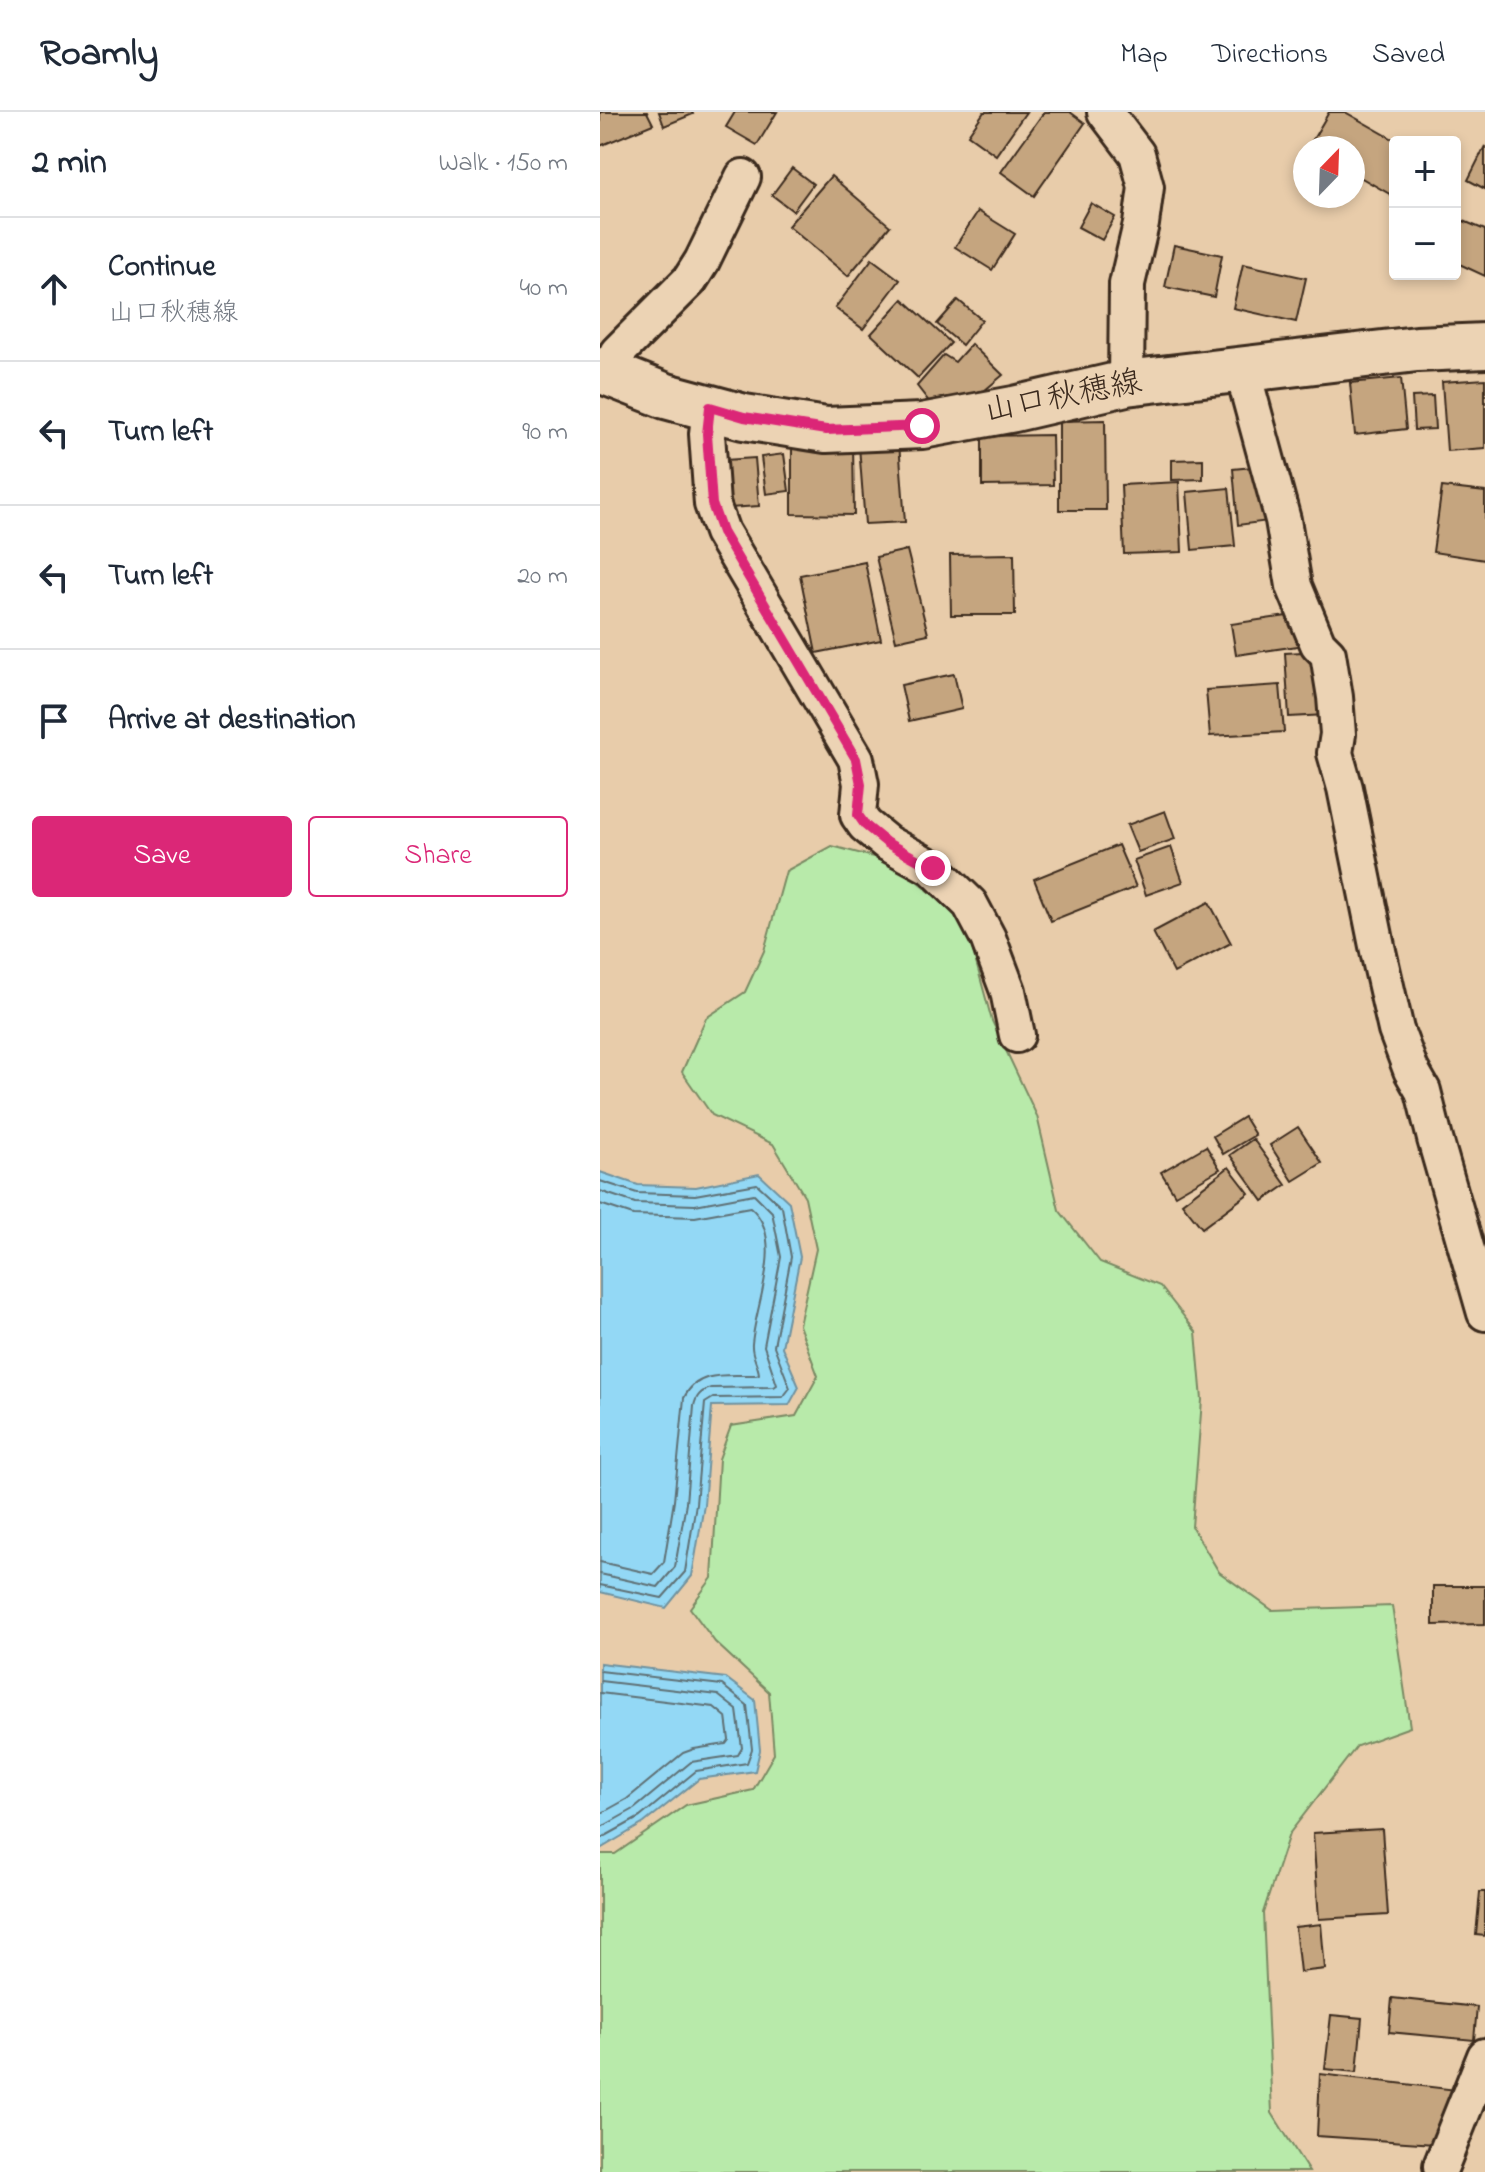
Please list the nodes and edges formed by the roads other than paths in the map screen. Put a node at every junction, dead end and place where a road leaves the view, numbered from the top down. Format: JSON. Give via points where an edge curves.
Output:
{"nodes":[{"id":1,"x":1105,"y":112,"type":"edge"},
{"id":2,"x":743,"y":177,"type":"dead end"},
{"id":3,"x":1485,"y":346,"type":"edge"},
{"id":4,"x":1242,"y":369,"type":"junction"},
{"id":5,"x":606,"y":372,"type":"edge"},
{"id":6,"x":1126,"y":383,"type":"junction"},
{"id":7,"x":710,"y":407,"type":"junction"},
{"id":8,"x":1017,"y":1035,"type":"dead end"},
{"id":9,"x":1485,"y":1313,"type":"edge"},
{"id":10,"x":1485,"y":2056,"type":"edge"},
{"id":11,"x":1441,"y":2166,"type":"dead end"}],
"edges":[{"from":1,"to":6,"type":"street","via":[[1137,154],[1146,187],[1127,284]]},
{"from":2,"to":5,"type":"street","via":[[690,280],[617,353]]},
{"from":3,"to":4,"type":"main road","name":"山口秋穂線"},
{"from":4,"to":6,"type":"main road","name":"山口秋穂線"},
{"from":4,"to":9,"type":"street","via":[[1283,520],[1294,586],[1318,644],[1328,654],[1338,734],[1335,753],[1396,1030],[1423,1091]]},
{"from":5,"to":7,"type":"main road","name":"山口秋穂線"},
{"from":6,"to":7,"type":"main road","name":"山口秋穂線","via":[[922,426],[826,430]]},
{"from":7,"to":8,"type":"street","via":[[712,504],[722,532],[856,759],[861,784],[858,815],[887,843],[933,868],[970,904],[1008,991]]},
{"from":10,"to":11,"type":"street"}]}
